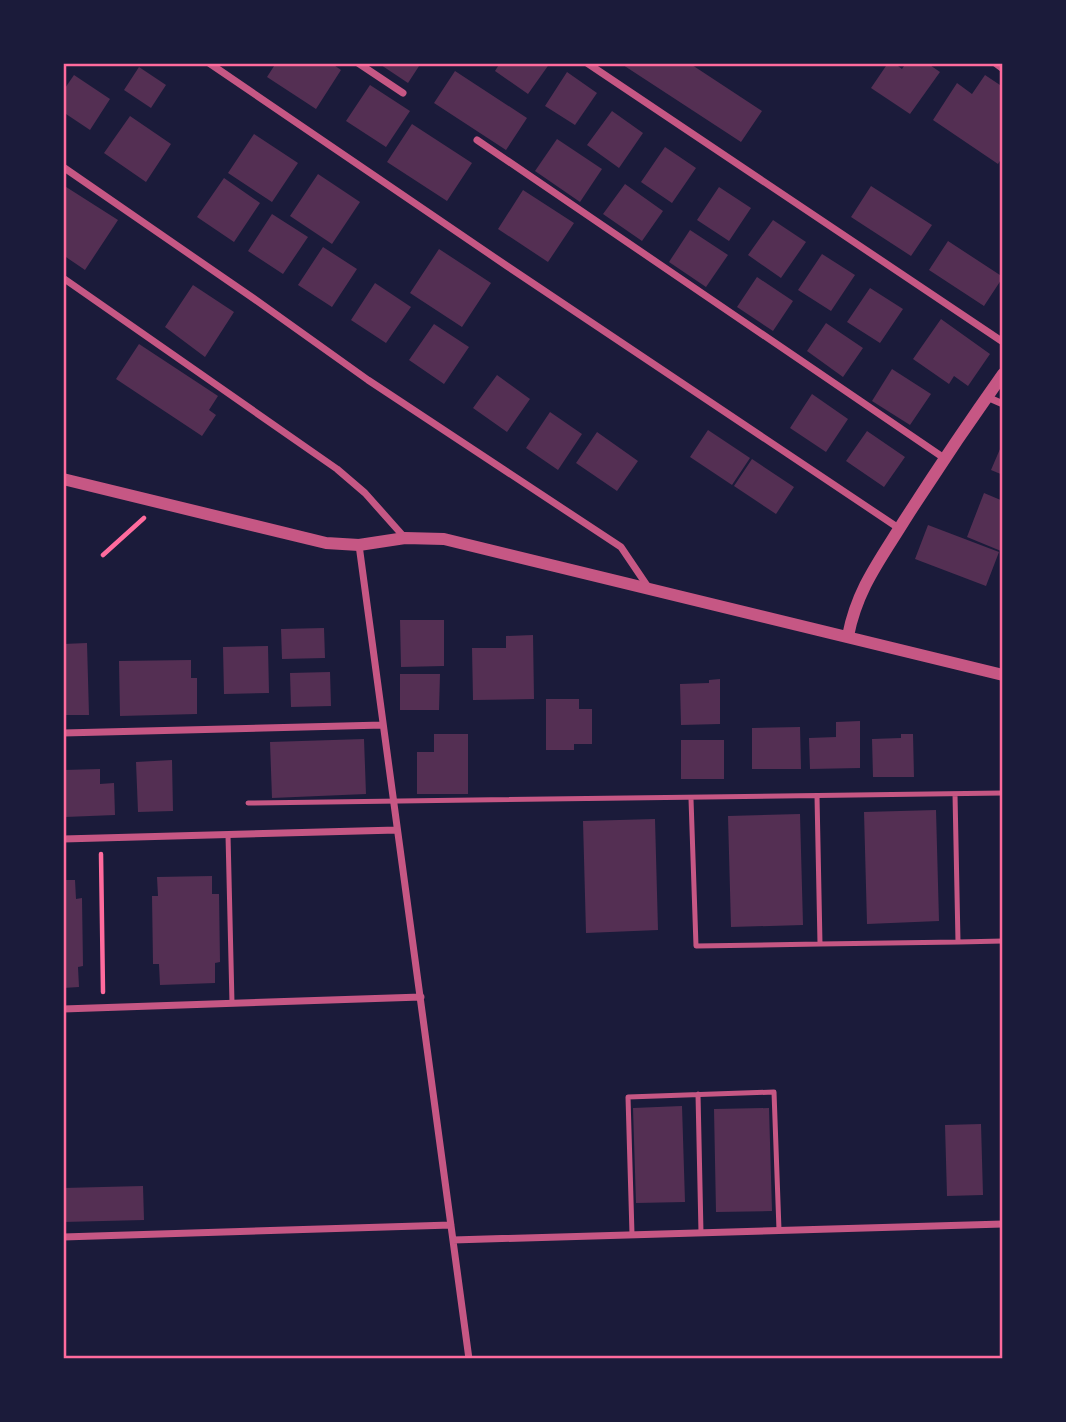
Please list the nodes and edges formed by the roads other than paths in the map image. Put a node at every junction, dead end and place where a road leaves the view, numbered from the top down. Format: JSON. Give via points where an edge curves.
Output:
{"nodes":[{"id":1,"x":209,"y":63,"type":"edge"},
{"id":2,"x":358,"y":63,"type":"edge"},
{"id":3,"x":587,"y":63,"type":"edge"},
{"id":4,"x":995,"y":63,"type":"edge"},
{"id":5,"x":1003,"y":69,"type":"edge"},
{"id":6,"x":403,"y":93,"type":"dead end"},
{"id":7,"x":477,"y":140,"type":"dead end"},
{"id":8,"x":63,"y":167,"type":"edge"},
{"id":9,"x":63,"y":278,"type":"edge"},
{"id":10,"x":1003,"y":342,"type":"edge"},
{"id":11,"x":1003,"y":374,"type":"edge"},
{"id":12,"x":987,"y":397,"type":"junction"},
{"id":13,"x":1003,"y":404,"type":"edge"},
{"id":14,"x":944,"y":458,"type":"junction"},
{"id":15,"x":63,"y":479,"type":"edge"},
{"id":16,"x":900,"y":529,"type":"junction"},
{"id":17,"x":405,"y":538,"type":"junction"},
{"id":18,"x":359,"y":545,"type":"junction"},
{"id":19,"x":649,"y":588,"type":"junction"},
{"id":20,"x":848,"y":636,"type":"junction"},
{"id":21,"x":1003,"y":675,"type":"edge"},
{"id":22,"x":383,"y":724,"type":"junction"},
{"id":23,"x":63,"y":733,"type":"edge"},
{"id":24,"x":1003,"y":793,"type":"edge"},
{"id":25,"x":955,"y":794,"type":"junction"},
{"id":26,"x":817,"y":796,"type":"junction"},
{"id":27,"x":691,"y":799,"type":"junction"},
{"id":28,"x":394,"y":802,"type":"junction"},
{"id":29,"x":248,"y":803,"type":"dead end"},
{"id":30,"x":397,"y":830,"type":"junction"},
{"id":31,"x":228,"y":835,"type":"junction"},
{"id":32,"x":63,"y":839,"type":"edge"},
{"id":33,"x":1003,"y":941,"type":"edge"},
{"id":34,"x":958,"y":942,"type":"junction"},
{"id":35,"x":820,"y":944,"type":"junction"},
{"id":36,"x":421,"y":997,"type":"junction"},
{"id":37,"x":232,"y":1003,"type":"junction"},
{"id":38,"x":63,"y":1009,"type":"edge"},
{"id":39,"x":698,"y":1094,"type":"junction"},
{"id":40,"x":1003,"y":1224,"type":"edge"},
{"id":41,"x":451,"y":1225,"type":"junction"},
{"id":42,"x":779,"y":1230,"type":"junction"},
{"id":43,"x":701,"y":1233,"type":"junction"},
{"id":44,"x":632,"y":1234,"type":"junction"},
{"id":45,"x":63,"y":1237,"type":"edge"},
{"id":46,"x":453,"y":1240,"type":"junction"},
{"id":47,"x":469,"y":1359,"type":"edge"}],
"edges":[{"from":1,"to":16,"type":"street"},
{"from":2,"to":6,"type":"street"},
{"from":3,"to":10,"type":"street"},
{"from":4,"to":5,"type":"street"},
{"from":7,"to":14,"type":"street"},
{"from":8,"to":19,"type":"street","via":[[368,380],[621,547]]},
{"from":9,"to":17,"type":"street","via":[[337,469]]},
{"from":11,"to":12,"type":"street"},
{"from":12,"to":13,"type":"street"},
{"from":12,"to":14,"type":"street"},
{"from":14,"to":16,"type":"street"},
{"from":15,"to":18,"type":"street","via":[[294,536]]},
{"from":16,"to":20,"type":"street","via":[[860,592]]},
{"from":17,"to":18,"type":"street"},
{"from":17,"to":19,"type":"street","via":[[444,539]]},
{"from":18,"to":22,"type":"street"},
{"from":19,"to":20,"type":"street"},
{"from":20,"to":21,"type":"street"},
{"from":22,"to":23,"type":"street"},
{"from":22,"to":28,"type":"street"},
{"from":24,"to":25,"type":"lane"},
{"from":25,"to":26,"type":"lane"},
{"from":25,"to":34,"type":"lane"},
{"from":26,"to":27,"type":"lane"},
{"from":26,"to":35,"type":"lane"},
{"from":27,"to":28,"type":"lane"},
{"from":27,"to":35,"type":"lane","via":[[696,946]]},
{"from":28,"to":29,"type":"lane"},
{"from":28,"to":30,"type":"street"},
{"from":30,"to":31,"type":"street"},
{"from":30,"to":36,"type":"street"},
{"from":31,"to":32,"type":"street"},
{"from":31,"to":37,"type":"lane"},
{"from":33,"to":34,"type":"lane"},
{"from":34,"to":35,"type":"lane"},
{"from":36,"to":37,"type":"street"},
{"from":36,"to":41,"type":"street"},
{"from":37,"to":38,"type":"street"},
{"from":39,"to":42,"type":"lane","via":[[774,1092]]},
{"from":39,"to":43,"type":"lane"},
{"from":39,"to":44,"type":"lane","via":[[628,1097]]},
{"from":40,"to":42,"type":"street"},
{"from":41,"to":45,"type":"street"},
{"from":41,"to":46,"type":"street"},
{"from":42,"to":43,"type":"street"},
{"from":43,"to":44,"type":"street"},
{"from":44,"to":46,"type":"street"},
{"from":46,"to":47,"type":"street"}]}
